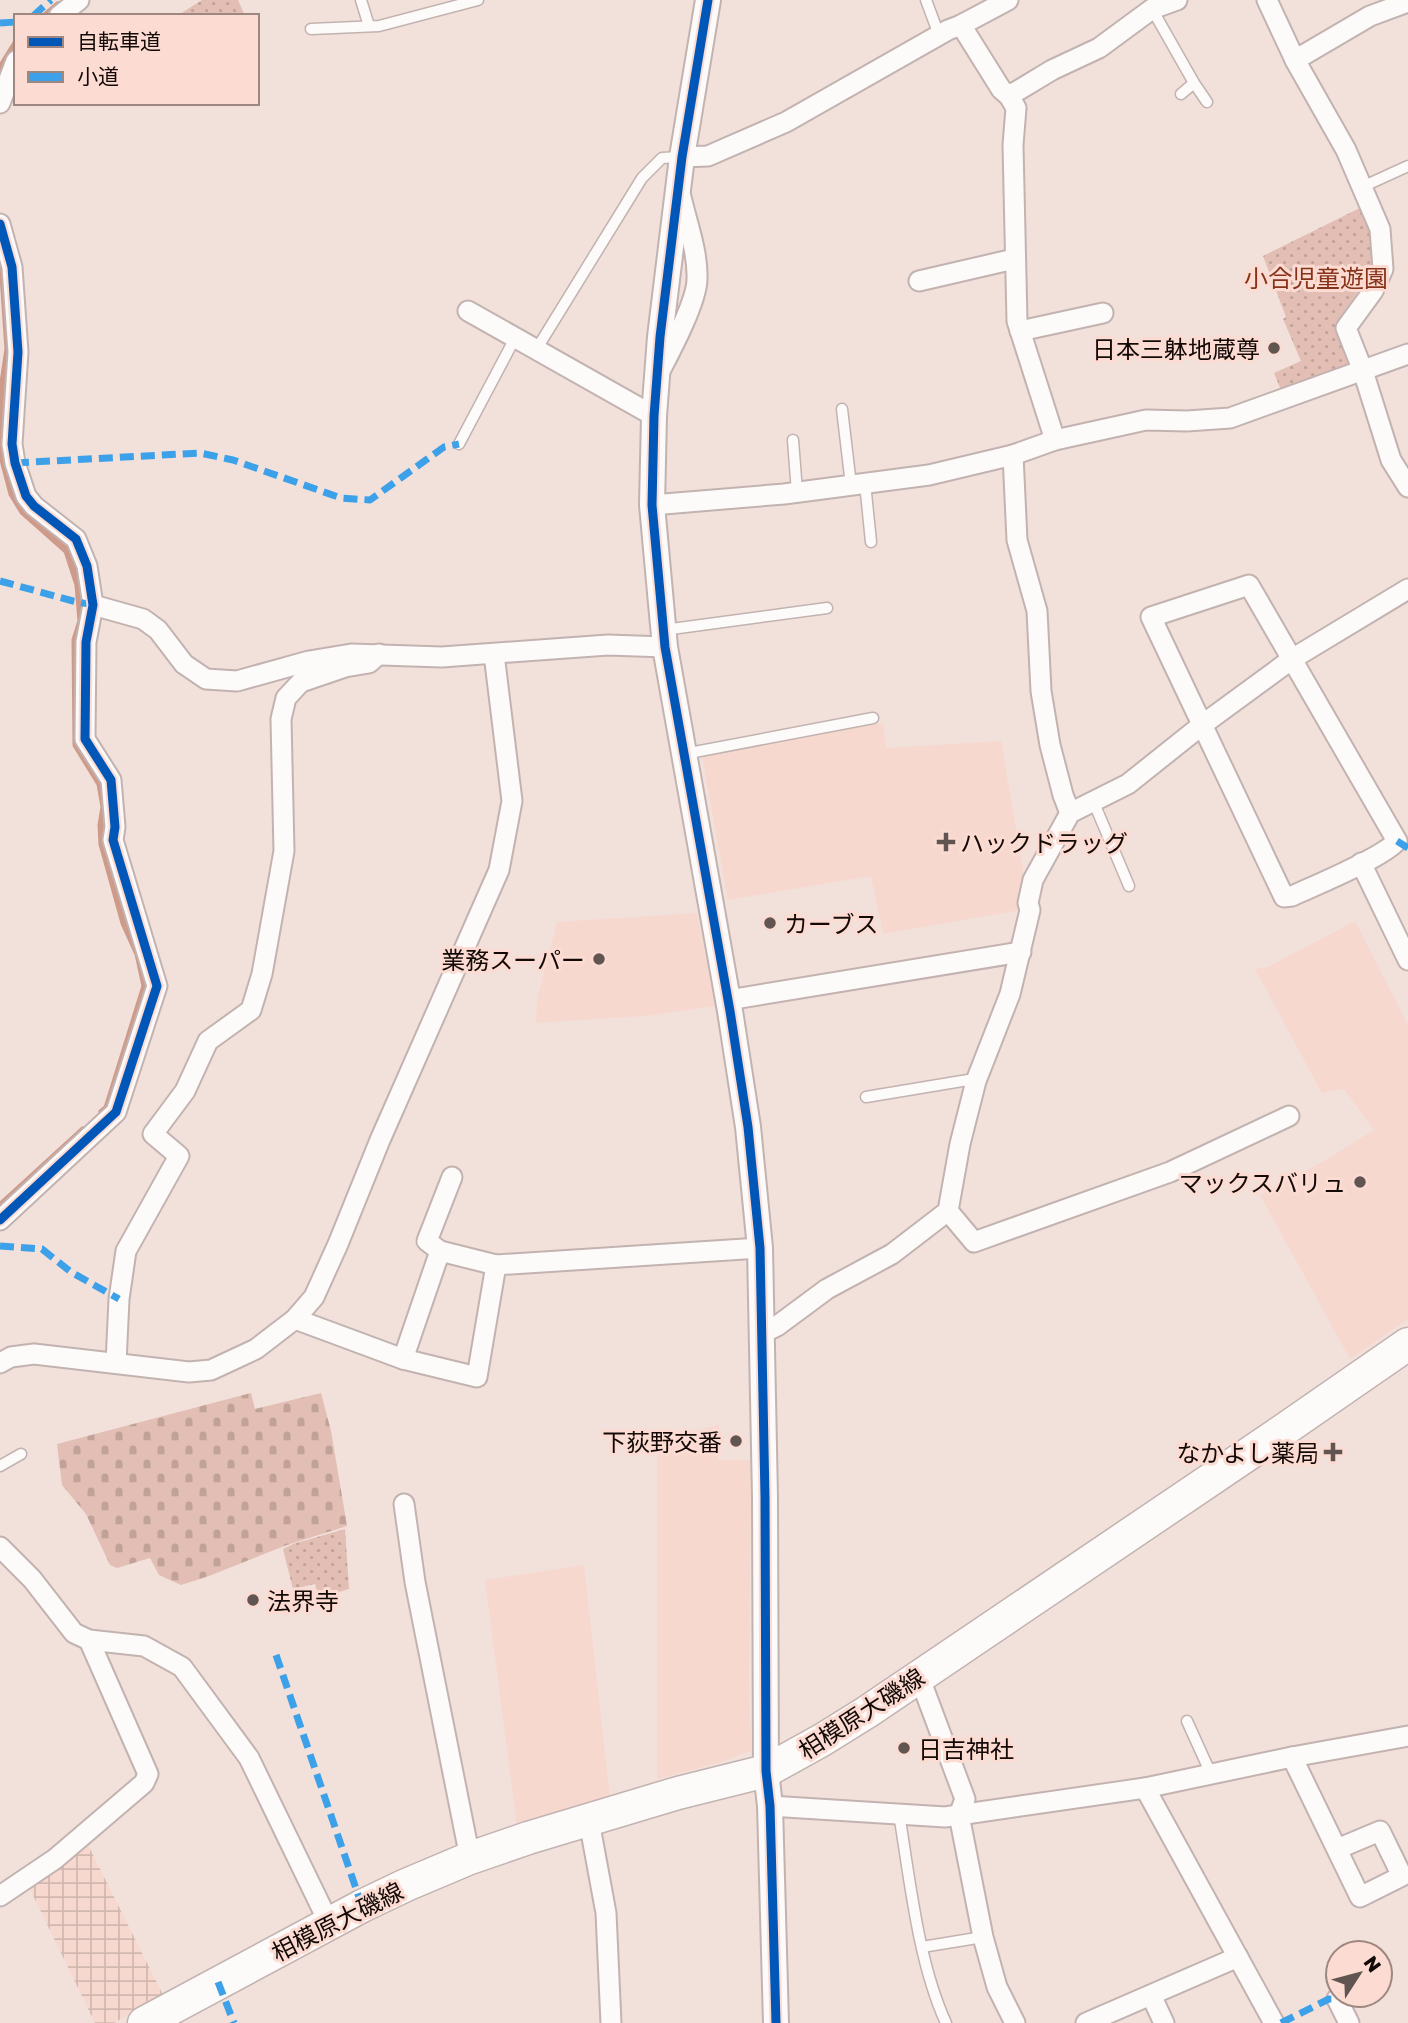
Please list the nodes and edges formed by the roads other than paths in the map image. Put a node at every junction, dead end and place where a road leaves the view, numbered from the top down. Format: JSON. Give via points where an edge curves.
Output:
{"nodes":[{"id":1,"x":79,"y":0,"type":"edge"},
{"id":2,"x":361,"y":0,"type":"edge"},
{"id":3,"x":478,"y":0,"type":"edge"},
{"id":4,"x":708,"y":0,"type":"edge"},
{"id":5,"x":926,"y":0,"type":"edge"},
{"id":6,"x":1008,"y":0,"type":"edge"},
{"id":7,"x":1177,"y":0,"type":"edge"},
{"id":8,"x":1267,"y":0,"type":"edge"},
{"id":9,"x":1408,"y":2,"type":"edge"},
{"id":10,"x":1383,"y":5,"type":"edge"},
{"id":11,"x":1145,"y":7,"type":"edge"},
{"id":12,"x":62,"y":14,"type":"edge"},
{"id":13,"x":961,"y":25,"type":"junction"},
{"id":14,"x":369,"y":26,"type":"junction"},
{"id":15,"x":311,"y":29,"type":"dead end"},
{"id":16,"x":939,"y":35,"type":"junction"},
{"id":17,"x":1295,"y":60,"type":"junction"},
{"id":18,"x":14,"y":66,"type":"edge"},
{"id":19,"x":1194,"y":83,"type":"junction"},
{"id":20,"x":1181,"y":94,"type":"dead end"},
{"id":21,"x":1009,"y":96,"type":"junction"},
{"id":22,"x":1207,"y":102,"type":"dead end"},
{"id":23,"x":0,"y":103,"type":"edge"},
{"id":24,"x":682,"y":157,"type":"junction"},
{"id":25,"x":1408,"y":166,"type":"edge"},
{"id":26,"x":1362,"y":187,"type":"junction"},
{"id":27,"x":0,"y":224,"type":"edge"},
{"id":28,"x":1014,"y":259,"type":"junction"},
{"id":29,"x":919,"y":281,"type":"dead end"},
{"id":30,"x":468,"y":311,"type":"dead end"},
{"id":31,"x":1103,"y":313,"type":"dead end"},
{"id":32,"x":1020,"y":331,"type":"junction"},
{"id":33,"x":515,"y":338,"type":"junction"},
{"id":34,"x":536,"y":350,"type":"junction"},
{"id":35,"x":1408,"y":354,"type":"edge"},
{"id":36,"x":1363,"y":371,"type":"junction"},
{"id":37,"x":842,"y":409,"type":"dead end"},
{"id":38,"x":654,"y":416,"type":"junction"},
{"id":39,"x":793,"y":440,"type":"dead end"},
{"id":40,"x":1055,"y":440,"type":"junction"},
{"id":41,"x":459,"y":444,"type":"dead end"},
{"id":42,"x":1013,"y":455,"type":"junction"},
{"id":43,"x":858,"y":484,"type":"junction"},
{"id":44,"x":1408,"y":487,"type":"edge"},
{"id":45,"x":797,"y":492,"type":"junction"},
{"id":46,"x":652,"y":505,"type":"junction"},
{"id":47,"x":871,"y":542,"type":"dead end"},
{"id":48,"x":1408,"y":589,"type":"edge"},
{"id":49,"x":93,"y":604,"type":"junction"},
{"id":50,"x":827,"y":608,"type":"dead end"},
{"id":51,"x":664,"y":639,"type":"junction"},
{"id":52,"x":379,"y":654,"type":"junction"},
{"id":53,"x":494,"y":654,"type":"junction"},
{"id":54,"x":1292,"y":659,"type":"junction"},
{"id":55,"x":873,"y":718,"type":"dead end"},
{"id":56,"x":1202,"y":725,"type":"junction"},
{"id":57,"x":683,"y":754,"type":"junction"},
{"id":58,"x":1094,"y":803,"type":"junction"},
{"id":59,"x":1070,"y":813,"type":"junction"},
{"id":60,"x":1362,"y":863,"type":"junction"},
{"id":61,"x":1129,"y":886,"type":"dead end"},
{"id":62,"x":1021,"y":952,"type":"junction"},
{"id":63,"x":1408,"y":960,"type":"edge"},
{"id":64,"x":728,"y":1000,"type":"junction"},
{"id":65,"x":976,"y":1081,"type":"junction"},
{"id":66,"x":866,"y":1097,"type":"dead end"},
{"id":67,"x":1289,"y":1116,"type":"dead end"},
{"id":68,"x":452,"y":1177,"type":"dead end"},
{"id":69,"x":948,"y":1211,"type":"junction"},
{"id":70,"x":0,"y":1220,"type":"edge"},
{"id":71,"x":760,"y":1248,"type":"junction"},
{"id":72,"x":440,"y":1251,"type":"junction"},
{"id":73,"x":496,"y":1265,"type":"junction"},
{"id":74,"x":295,"y":1319,"type":"junction"},
{"id":75,"x":763,"y":1333,"type":"junction"},
{"id":76,"x":1408,"y":1344,"type":"edge"},
{"id":77,"x":403,"y":1359,"type":"junction"},
{"id":78,"x":0,"y":1363,"type":"edge"},
{"id":79,"x":117,"y":1363,"type":"junction"},
{"id":80,"x":21,"y":1454,"type":"dead end"},
{"id":81,"x":0,"y":1466,"type":"edge"},
{"id":82,"x":404,"y":1504,"type":"dead end"},
{"id":83,"x":0,"y":1547,"type":"edge"},
{"id":84,"x":89,"y":1640,"type":"junction"},
{"id":85,"x":919,"y":1676,"type":"junction"},
{"id":86,"x":1187,"y":1721,"type":"dead end"},
{"id":87,"x":1408,"y":1736,"type":"edge"},
{"id":88,"x":1292,"y":1757,"type":"junction"},
{"id":89,"x":766,"y":1771,"type":"junction"},
{"id":90,"x":1210,"y":1774,"type":"junction"},
{"id":91,"x":1145,"y":1788,"type":"junction"},
{"id":92,"x":770,"y":1806,"type":"junction"},
{"id":93,"x":899,"y":1814,"type":"junction"},
{"id":94,"x":959,"y":1815,"type":"junction"},
{"id":95,"x":589,"y":1821,"type":"junction"},
{"id":96,"x":1337,"y":1849,"type":"dead end"},
{"id":97,"x":470,"y":1858,"type":"junction"},
{"id":98,"x":0,"y":1896,"type":"edge"},
{"id":99,"x":330,"y":1923,"type":"junction"},
{"id":100,"x":983,"y":1937,"type":"junction"},
{"id":101,"x":922,"y":1947,"type":"junction"},
{"id":102,"x":1238,"y":1957,"type":"junction"},
{"id":103,"x":1151,"y":1995,"type":"junction"},
{"id":104,"x":182,"y":2014,"type":"edge"},
{"id":105,"x":1009,"y":2021,"type":"edge"},
{"id":106,"x":144,"y":2023,"type":"edge"},
{"id":107,"x":611,"y":2023,"type":"edge"},
{"id":108,"x":776,"y":2023,"type":"edge"},
{"id":109,"x":946,"y":2023,"type":"edge"},
{"id":110,"x":1086,"y":2023,"type":"edge"},
{"id":111,"x":1164,"y":2023,"type":"edge"},
{"id":112,"x":1274,"y":2023,"type":"edge"}],
"edges":[{"from":1,"to":12,"type":"street"},
{"from":2,"to":14,"type":"lane"},
{"from":3,"to":14,"type":"lane"},
{"from":4,"to":24,"type":"street"},
{"from":5,"to":16,"type":"lane"},
{"from":6,"to":13,"type":"street"},
{"from":7,"to":11,"type":"street"},
{"from":8,"to":17,"type":"street"},
{"from":9,"to":10,"type":"street"},
{"from":10,"to":17,"type":"street"},
{"from":11,"to":19,"type":"lane"},
{"from":11,"to":21,"type":"street","via":[[1100,48]]},
{"from":13,"to":16,"type":"street"},
{"from":13,"to":21,"type":"street"},
{"from":14,"to":15,"type":"lane"},
{"from":16,"to":24,"type":"street","via":[[786,122],[708,156]]},
{"from":17,"to":26,"type":"street"},
{"from":18,"to":23,"type":"street"},
{"from":19,"to":20,"type":"lane"},
{"from":19,"to":22,"type":"lane"},
{"from":21,"to":28,"type":"street","via":[[1016,108]]},
{"from":24,"to":34,"type":"lane","via":[[662,158],[642,178]]},
{"from":24,"to":38,"type":"street"},
{"from":25,"to":26,"type":"lane"},
{"from":26,"to":36,"type":"street","via":[[1380,229],[1383,268],[1373,291],[1346,328]]},
{"from":27,"to":49,"type":"street","via":[[12,267],[17,340],[15,463],[34,506],[76,539],[87,566]]},
{"from":28,"to":29,"type":"street"},
{"from":28,"to":32,"type":"street"},
{"from":30,"to":33,"type":"street"},
{"from":31,"to":32,"type":"street"},
{"from":32,"to":40,"type":"street"},
{"from":33,"to":34,"type":"street"},
{"from":33,"to":41,"type":"lane"},
{"from":34,"to":38,"type":"street"},
{"from":35,"to":36,"type":"street"},
{"from":36,"to":40,"type":"street","via":[[1230,418],[1146,420]]},
{"from":36,"to":44,"type":"street","via":[[1391,460]]},
{"from":37,"to":43,"type":"lane"},
{"from":38,"to":46,"type":"street"},
{"from":39,"to":45,"type":"lane"},
{"from":40,"to":42,"type":"street"},
{"from":42,"to":43,"type":"street","via":[[929,475]]},
{"from":42,"to":59,"type":"street","via":[[1017,540],[1037,611],[1041,691],[1050,745]]},
{"from":43,"to":45,"type":"street"},
{"from":43,"to":47,"type":"lane"},
{"from":45,"to":46,"type":"street"},
{"from":46,"to":51,"type":"street"},
{"from":48,"to":54,"type":"street"},
{"from":49,"to":52,"type":"street","via":[[143,619],[184,664],[206,679],[237,681],[309,661]]},
{"from":49,"to":70,"type":"street","via":[[86,642],[85,739],[111,780],[113,840],[157,986],[116,1112]]},
{"from":50,"to":51,"type":"lane"},
{"from":51,"to":53,"type":"street"},
{"from":51,"to":57,"type":"street"},
{"from":52,"to":53,"type":"street"},
{"from":52,"to":79,"type":"street","via":[[369,663],[301,682],[286,698],[281,719],[284,850],[262,974],[251,1010],[208,1041],[185,1091],[153,1134],[178,1156],[126,1251]]},
{"from":53,"to":74,"type":"street","via":[[512,801],[499,870],[314,1297]]},
{"from":54,"to":56,"type":"street"},
{"from":54,"to":56,"type":"street","via":[[1249,585],[1151,618]]},
{"from":54,"to":60,"type":"street","via":[[1397,841]]},
{"from":55,"to":57,"type":"lane"},
{"from":56,"to":58,"type":"street","via":[[1128,784]]},
{"from":56,"to":60,"type":"street","via":[[1284,897]]},
{"from":57,"to":64,"type":"street"},
{"from":58,"to":59,"type":"street"},
{"from":58,"to":61,"type":"lane"},
{"from":59,"to":62,"type":"street","via":[[1033,880]]},
{"from":60,"to":63,"type":"street"},
{"from":62,"to":64,"type":"street"},
{"from":62,"to":65,"type":"street"},
{"from":64,"to":71,"type":"street","via":[[748,1127]]},
{"from":65,"to":66,"type":"lane"},
{"from":65,"to":69,"type":"street"},
{"from":67,"to":69,"type":"street","via":[[1170,1172],[974,1242]]},
{"from":68,"to":72,"type":"street","via":[[427,1241]]},
{"from":69,"to":75,"type":"street","via":[[892,1254],[827,1289]]},
{"from":71,"to":73,"type":"street"},
{"from":71,"to":75,"type":"street"},
{"from":72,"to":73,"type":"street"},
{"from":72,"to":77,"type":"street"},
{"from":73,"to":77,"type":"street","via":[[477,1377]]},
{"from":74,"to":77,"type":"street"},
{"from":74,"to":79,"type":"street","via":[[256,1349],[211,1370],[189,1372]]},
{"from":75,"to":89,"type":"street"},
{"from":76,"to":85,"type":"main road","name":"相模原大磯線"},
{"from":78,"to":79,"type":"street","via":[[34,1354]]},
{"from":80,"to":81,"type":"lane"},
{"from":82,"to":97,"type":"street"},
{"from":83,"to":84,"type":"street","via":[[74,1633]]},
{"from":84,"to":98,"type":"street","via":[[148,1774],[144,1783],[55,1859]]},
{"from":84,"to":99,"type":"street","via":[[144,1646],[182,1667],[249,1758]]},
{"from":85,"to":89,"type":"main road","name":"相模原大磯線"},
{"from":85,"to":94,"type":"street","via":[[965,1799]]},
{"from":86,"to":90,"type":"lane"},
{"from":87,"to":88,"type":"street"},
{"from":88,"to":90,"type":"street"},
{"from":88,"to":96,"type":"street"},
{"from":89,"to":92,"type":"street"},
{"from":89,"to":95,"type":"main road","name":"相模原大磯線"},
{"from":90,"to":91,"type":"street"},
{"from":91,"to":94,"type":"street"},
{"from":91,"to":102,"type":"street"},
{"from":92,"to":93,"type":"street"},
{"from":92,"to":108,"type":"street"},
{"from":93,"to":94,"type":"street"},
{"from":93,"to":101,"type":"lane"},
{"from":94,"to":100,"type":"street"},
{"from":95,"to":97,"type":"main road","name":"相模原大磯線"},
{"from":95,"to":107,"type":"street","via":[[606,1913]]},
{"from":97,"to":99,"type":"main road","name":"相模原大磯線"},
{"from":99,"to":104,"type":"main road","name":"相模原大磯線"},
{"from":100,"to":101,"type":"lane"},
{"from":100,"to":105,"type":"street"},
{"from":101,"to":109,"type":"lane","via":[[934,1998]]},
{"from":102,"to":103,"type":"street"},
{"from":102,"to":112,"type":"street"},
{"from":103,"to":110,"type":"street"},
{"from":103,"to":111,"type":"street"},
{"from":104,"to":106,"type":"main road","name":"相模原大磯線"}]}
